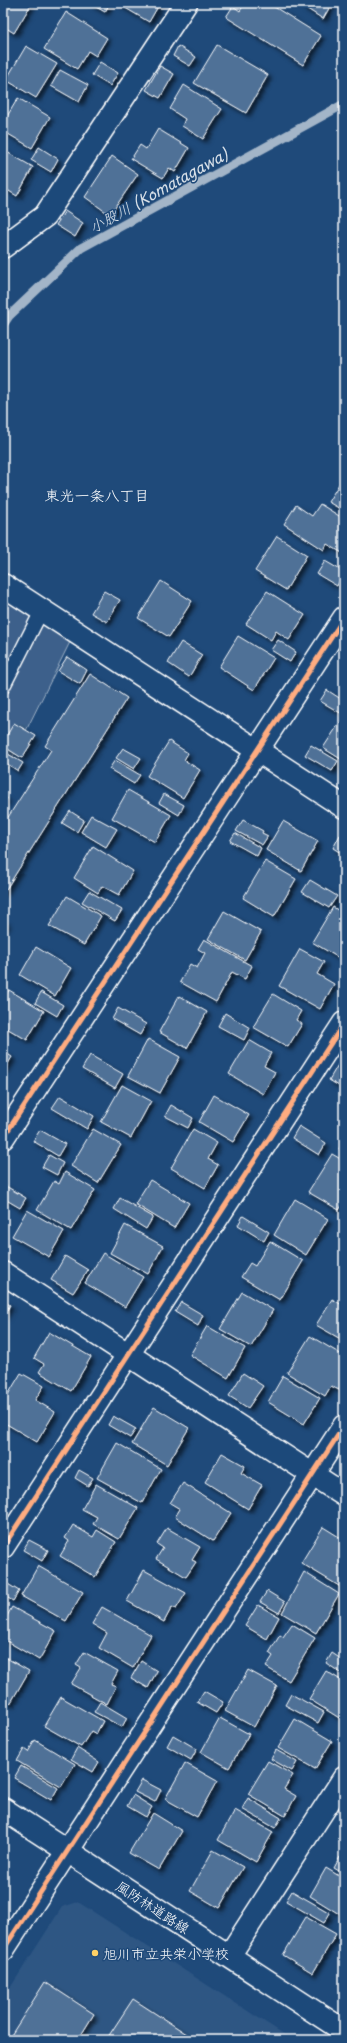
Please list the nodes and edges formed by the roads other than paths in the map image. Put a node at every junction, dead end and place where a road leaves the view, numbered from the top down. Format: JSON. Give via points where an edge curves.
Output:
{"nodes":[{"id":1,"x":186,"y":3,"type":"edge"},
{"id":2,"x":3,"y":247,"type":"edge"},
{"id":3,"x":3,"y":585,"type":"edge"},
{"id":4,"x":42,"y":610,"type":"junction"},
{"id":5,"x":344,"y":618,"type":"edge"},
{"id":6,"x":3,"y":687,"type":"edge"},
{"id":7,"x":257,"y":751,"type":"junction"},
{"id":8,"x":344,"y":807,"type":"edge"},
{"id":9,"x":344,"y":1023,"type":"edge"},
{"id":10,"x":3,"y":1138,"type":"edge"},
{"id":11,"x":3,"y":1273,"type":"edge"},
{"id":12,"x":129,"y":1354,"type":"junction"},
{"id":13,"x":344,"y":1426,"type":"edge"},
{"id":14,"x":312,"y":1474,"type":"junction"},
{"id":15,"x":344,"y":1495,"type":"edge"},
{"id":16,"x":3,"y":1547,"type":"edge"},
{"id":17,"x":344,"y":1778,"type":"edge"},
{"id":18,"x":3,"y":1809,"type":"edge"},
{"id":19,"x":68,"y":1851,"type":"junction"},
{"id":20,"x":3,"y":1950,"type":"edge"},
{"id":21,"x":228,"y":1956,"type":"junction"},
{"id":22,"x":344,"y":2031,"type":"edge"}],
"edges":[{"from":1,"to":2,"type":"street","via":[[45,216]]},
{"from":3,"to":4,"type":"street"},
{"from":4,"to":6,"type":"lane"},
{"from":4,"to":7,"type":"street"},
{"from":5,"to":7,"type":"street"},
{"from":7,"to":8,"type":"street"},
{"from":7,"to":10,"type":"street"},
{"from":9,"to":12,"type":"street"},
{"from":11,"to":12,"type":"street"},
{"from":12,"to":14,"type":"street"},
{"from":12,"to":16,"type":"street"},
{"from":13,"to":14,"type":"street"},
{"from":14,"to":15,"type":"street"},
{"from":14,"to":19,"type":"street"},
{"from":17,"to":21,"type":"street"},
{"from":18,"to":19,"type":"street","name":"風防林道路線"},
{"from":19,"to":20,"type":"street"},
{"from":19,"to":21,"type":"street","name":"風防林道路線"},
{"from":21,"to":22,"type":"street","name":"風防林道路線"}]}
